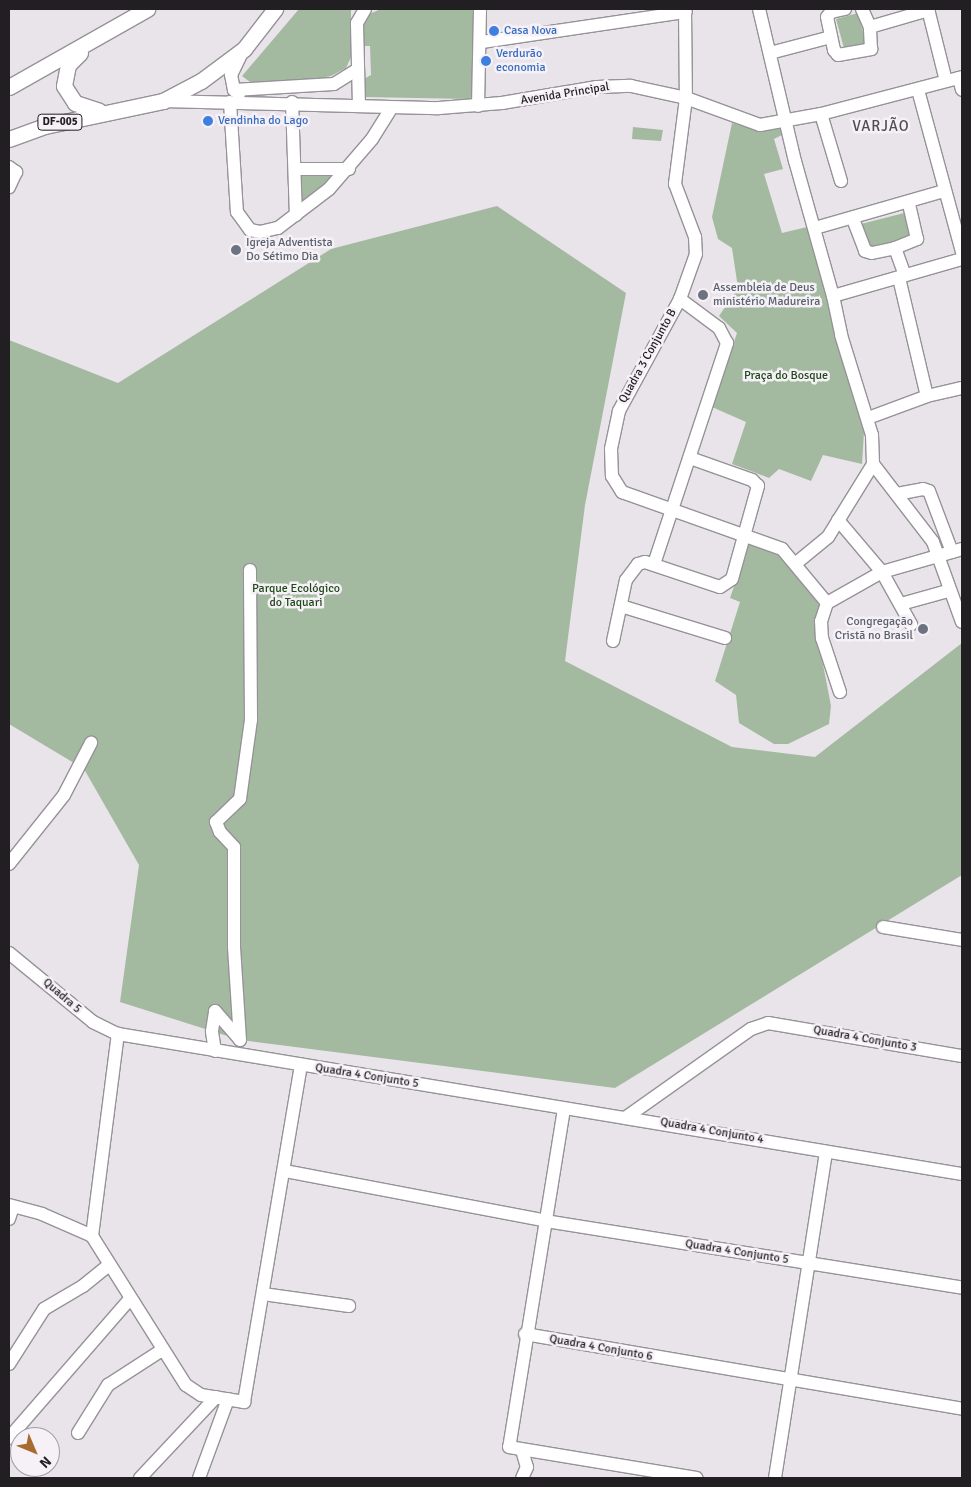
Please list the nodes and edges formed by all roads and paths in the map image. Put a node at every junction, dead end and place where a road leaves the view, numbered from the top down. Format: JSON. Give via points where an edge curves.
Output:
{"nodes":[{"id":1,"x":147,"y":9,"type":"edge"},
{"id":2,"x":365,"y":9,"type":"edge"},
{"id":3,"x":480,"y":9,"type":"edge"},
{"id":4,"x":759,"y":9,"type":"edge"},
{"id":5,"x":845,"y":9,"type":"edge"},
{"id":6,"x":862,"y":9,"type":"edge"},
{"id":7,"x":273,"y":10,"type":"edge"},
{"id":8,"x":686,"y":10,"type":"edge"},
{"id":9,"x":929,"y":10,"type":"edge"},
{"id":10,"x":870,"y":27,"type":"junction"},
{"id":11,"x":101,"y":37,"type":"junction"},
{"id":12,"x":831,"y":38,"type":"junction"},
{"id":13,"x":482,"y":42,"type":"junction"},
{"id":14,"x":244,"y":49,"type":"junction"},
{"id":15,"x":770,"y":53,"type":"junction"},
{"id":16,"x":356,"y":70,"type":"junction"},
{"id":17,"x":946,"y":81,"type":"junction"},
{"id":18,"x":961,"y":81,"type":"edge"},
{"id":19,"x":9,"y":87,"type":"edge"},
{"id":20,"x":918,"y":90,"type":"junction"},
{"id":21,"x":232,"y":96,"type":"junction"},
{"id":22,"x":686,"y":98,"type":"junction"},
{"id":23,"x":163,"y":100,"type":"junction"},
{"id":24,"x":292,"y":102,"type":"junction"},
{"id":25,"x":359,"y":106,"type":"junction"},
{"id":26,"x":478,"y":106,"type":"junction"},
{"id":27,"x":391,"y":108,"type":"junction"},
{"id":28,"x":112,"y":112,"type":"junction"},
{"id":29,"x":821,"y":114,"type":"junction"},
{"id":30,"x":785,"y":122,"type":"junction"},
{"id":31,"x":9,"y":139,"type":"edge"},
{"id":32,"x":9,"y":167,"type":"edge"},
{"id":33,"x":295,"y":169,"type":"junction"},
{"id":34,"x":349,"y":169,"type":"junction"},
{"id":35,"x":841,"y":181,"type":"dead end"},
{"id":36,"x":9,"y":187,"type":"edge"},
{"id":37,"x":944,"y":191,"type":"junction"},
{"id":38,"x":909,"y":203,"type":"junction"},
{"id":39,"x":296,"y":215,"type":"junction"},
{"id":40,"x":853,"y":219,"type":"junction"},
{"id":41,"x":815,"y":228,"type":"junction"},
{"id":42,"x":896,"y":248,"type":"junction"},
{"id":43,"x":962,"y":252,"type":"edge"},
{"id":44,"x":962,"y":259,"type":"edge"},
{"id":45,"x":902,"y":277,"type":"junction"},
{"id":46,"x":833,"y":296,"type":"junction"},
{"id":47,"x":680,"y":299,"type":"junction"},
{"id":48,"x":962,"y":388,"type":"edge"},
{"id":49,"x":926,"y":396,"type":"junction"},
{"id":50,"x":868,"y":418,"type":"junction"},
{"id":51,"x":690,"y":458,"type":"junction"},
{"id":52,"x":873,"y":464,"type":"junction"},
{"id":53,"x":897,"y":494,"type":"junction"},
{"id":54,"x":672,"y":512,"type":"junction"},
{"id":55,"x":838,"y":520,"type":"junction"},
{"id":56,"x":745,"y":535,"type":"junction"},
{"id":57,"x":957,"y":551,"type":"edge"},
{"id":58,"x":939,"y":556,"type":"junction"},
{"id":59,"x":654,"y":564,"type":"junction"},
{"id":60,"x":795,"y":564,"type":"junction"},
{"id":61,"x":250,"y":570,"type":"dead end"},
{"id":62,"x":882,"y":572,"type":"junction"},
{"id":63,"x":948,"y":591,"type":"junction"},
{"id":64,"x":827,"y":603,"type":"junction"},
{"id":65,"x":902,"y":604,"type":"junction"},
{"id":66,"x":621,"y":606,"type":"junction"},
{"id":67,"x":962,"y":622,"type":"edge"},
{"id":68,"x":911,"y":624,"type":"dead end"},
{"id":69,"x":725,"y":638,"type":"dead end"},
{"id":70,"x":613,"y":641,"type":"dead end"},
{"id":71,"x":840,"y":692,"type":"dead end"},
{"id":72,"x":91,"y":743,"type":"dead end"},
{"id":73,"x":9,"y":864,"type":"edge"},
{"id":74,"x":883,"y":927,"type":"dead end"},
{"id":75,"x":962,"y":940,"type":"edge"},
{"id":76,"x":9,"y":953,"type":"edge"},
{"id":77,"x":768,"y":1023,"type":"joint"},
{"id":78,"x":118,"y":1034,"type":"junction"},
{"id":79,"x":215,"y":1050,"type":"junction"},
{"id":80,"x":962,"y":1056,"type":"edge"},
{"id":81,"x":301,"y":1065,"type":"junction"},
{"id":82,"x":564,"y":1109,"type":"junction"},
{"id":83,"x":628,"y":1116,"type":"junction"},
{"id":84,"x":826,"y":1152,"type":"junction"},
{"id":85,"x":285,"y":1171,"type":"junction"},
{"id":86,"x":962,"y":1174,"type":"edge"},
{"id":87,"x":10,"y":1210,"type":"edge"},
{"id":88,"x":546,"y":1221,"type":"junction"},
{"id":89,"x":92,"y":1236,"type":"junction"},
{"id":90,"x":809,"y":1263,"type":"junction"},
{"id":91,"x":109,"y":1264,"type":"junction"},
{"id":92,"x":962,"y":1288,"type":"edge"},
{"id":93,"x":263,"y":1294,"type":"junction"},
{"id":94,"x":130,"y":1299,"type":"junction"},
{"id":95,"x":349,"y":1306,"type":"dead end"},
{"id":96,"x":526,"y":1334,"type":"junction"},
{"id":97,"x":162,"y":1350,"type":"junction"},
{"id":98,"x":9,"y":1364,"type":"edge"},
{"id":99,"x":790,"y":1381,"type":"junction"},
{"id":100,"x":222,"y":1398,"type":"junction"},
{"id":101,"x":962,"y":1409,"type":"edge"},
{"id":102,"x":78,"y":1433,"type":"dead end"},
{"id":103,"x":9,"y":1438,"type":"edge"},
{"id":104,"x":522,"y":1450,"type":"junction"},
{"id":105,"x":612,"y":1465,"type":"junction"},
{"id":106,"x":140,"y":1478,"type":"edge"},
{"id":107,"x":199,"y":1478,"type":"edge"},
{"id":108,"x":522,"y":1478,"type":"edge"},
{"id":109,"x":639,"y":1478,"type":"edge"},
{"id":110,"x":696,"y":1478,"type":"edge"},
{"id":111,"x":775,"y":1478,"type":"edge"}],
"edges":[{"from":1,"to":11,"type":"main road"},
{"from":2,"to":16,"type":"street","via":[[357,24]]},
{"from":3,"to":13,"type":"street"},
{"from":4,"to":15,"type":"street"},
{"from":5,"to":12,"type":"street","via":[[831,12],[827,17]]},
{"from":6,"to":10,"type":"street"},
{"from":7,"to":14,"type":"main road","number":"DF-005"},
{"from":8,"to":13,"type":"street"},
{"from":8,"to":22,"type":"street"},
{"from":9,"to":10,"type":"street"},
{"from":9,"to":17,"type":"street"},
{"from":10,"to":12,"type":"street","via":[[871,49],[838,55]]},
{"from":11,"to":19,"type":"main road"},
{"from":11,"to":28,"type":"main road","via":[[68,66],[64,86],[81,107]]},
{"from":12,"to":15,"type":"street"},
{"from":13,"to":26,"type":"street"},
{"from":14,"to":21,"type":"street","via":[[233,67]]},
{"from":14,"to":23,"type":"main road","number":"DF-005","via":[[200,81]]},
{"from":15,"to":30,"type":"street"},
{"from":16,"to":21,"type":"street","via":[[334,84]]},
{"from":16,"to":25,"type":"street"},
{"from":17,"to":18,"type":"street","name":"Avenida Principal"},
{"from":17,"to":20,"type":"street","name":"Avenida Principal"},
{"from":20,"to":29,"type":"street","name":"Avenida Principal"},
{"from":20,"to":37,"type":"street"},
{"from":21,"to":23,"type":"street","name":"Avenida Principal"},
{"from":21,"to":24,"type":"street","name":"Avenida Principal","via":[[246,101]]},
{"from":21,"to":39,"type":"street","via":[[237,212],[241,222],[250,230],[266,232]]},
{"from":22,"to":26,"type":"street","name":"Avenida Principal","via":[[644,87],[597,87]]},
{"from":22,"to":30,"type":"street","name":"Avenida Principal","via":[[751,123]]},
{"from":22,"to":47,"type":"street","via":[[675,184],[695,236],[696,254]]},
{"from":23,"to":28,"type":"main road","number":"DF-005"},
{"from":24,"to":25,"type":"street","name":"Avenida Principal"},
{"from":24,"to":33,"type":"street"},
{"from":25,"to":27,"type":"street","name":"Avenida Principal"},
{"from":26,"to":27,"type":"street","name":"Avenida Principal"},
{"from":27,"to":34,"type":"street"},
{"from":28,"to":31,"type":"main road","number":"DF-005","via":[[45,126]]},
{"from":29,"to":30,"type":"street","name":"Avenida Principal"},
{"from":29,"to":35,"type":"street"},
{"from":30,"to":41,"type":"street"},
{"from":32,"to":36,"type":"street","via":[[16,172]]},
{"from":33,"to":34,"type":"street"},
{"from":33,"to":39,"type":"street"},
{"from":34,"to":39,"type":"street"},
{"from":37,"to":38,"type":"street"},
{"from":37,"to":43,"type":"street"},
{"from":38,"to":40,"type":"street"},
{"from":38,"to":42,"type":"street","via":[[917,238]]},
{"from":40,"to":41,"type":"street"},
{"from":40,"to":42,"type":"street","via":[[865,251],[872,253]]},
{"from":41,"to":46,"type":"street"},
{"from":42,"to":45,"type":"street"},
{"from":44,"to":45,"type":"street"},
{"from":45,"to":46,"type":"street"},
{"from":45,"to":49,"type":"street"},
{"from":46,"to":50,"type":"street","via":[[850,368]]},
{"from":47,"to":51,"type":"street","name":"Quadra 3 Conjunto B","via":[[718,328],[727,343]]},
{"from":47,"to":54,"type":"street","name":"Quadra 3 Conjunto B","via":[[619,410],[610,459],[615,484],[622,492]]},
{"from":48,"to":49,"type":"street"},
{"from":49,"to":50,"type":"street"},
{"from":50,"to":52,"type":"street"},
{"from":51,"to":54,"type":"street","name":"Quadra 3 Conjunto B"},
{"from":51,"to":56,"type":"street","via":[[752,480],[758,486]]},
{"from":52,"to":53,"type":"street"},
{"from":52,"to":55,"type":"street"},
{"from":53,"to":57,"type":"street","via":[[923,489],[930,491]]},
{"from":53,"to":58,"type":"street","via":[[926,531]]},
{"from":54,"to":56,"type":"street","name":"Quadra 3 Conjunto B"},
{"from":54,"to":59,"type":"street","name":"Quadra 3 Conjunto B"},
{"from":55,"to":60,"type":"street","via":[[821,544]]},
{"from":55,"to":62,"type":"street"},
{"from":56,"to":59,"type":"street","via":[[732,579],[724,586],[714,586]]},
{"from":56,"to":60,"type":"street","name":"Quadra 3 Conjunto B","via":[[782,549]]},
{"from":57,"to":58,"type":"street"},
{"from":58,"to":62,"type":"street"},
{"from":58,"to":63,"type":"street"},
{"from":59,"to":66,"type":"street","via":[[645,562],[630,572]]},
{"from":60,"to":64,"type":"street","name":"Quadra 3 Conjunto B"},
{"from":61,"to":79,"type":"street","via":[[251,720],[240,799],[216,822],[220,832],[234,846],[234,947],[240,1040],[215,1012],[212,1030]]},
{"from":62,"to":64,"type":"street"},
{"from":62,"to":65,"type":"street"},
{"from":63,"to":65,"type":"street"},
{"from":63,"to":67,"type":"street"},
{"from":64,"to":71,"type":"street","via":[[821,621],[822,638]]},
{"from":65,"to":68,"type":"street"},
{"from":66,"to":69,"type":"street"},
{"from":66,"to":70,"type":"street"},
{"from":72,"to":73,"type":"street","via":[[64,796]]},
{"from":74,"to":75,"type":"street"},
{"from":76,"to":78,"type":"street","name":"Quadra 5","via":[[93,1022]]},
{"from":77,"to":80,"type":"street","name":"Quadra 4 Conjunto 3"},
{"from":77,"to":83,"type":"street","name":"Quadra 4 Conjunto 4","via":[[751,1029]]},
{"from":78,"to":79,"type":"street","name":"Quadra 5"},
{"from":78,"to":89,"type":"street"},
{"from":79,"to":81,"type":"street","name":"Quadra 5"},
{"from":81,"to":82,"type":"street","name":"Quadra 4 Conjunto 5"},
{"from":81,"to":85,"type":"street","name":"Quadra 4 Conjunto 5"},
{"from":82,"to":83,"type":"street","name":"Quadra 4 Conjunto 5"},
{"from":82,"to":88,"type":"street"},
{"from":83,"to":84,"type":"street","name":"Quadra 4 Conjunto 4"},
{"from":84,"to":86,"type":"street","name":"Quadra 4 Conjunto 4"},
{"from":84,"to":90,"type":"street"},
{"from":85,"to":88,"type":"street","name":"Quadra 4 Conjunto 5"},
{"from":85,"to":93,"type":"street"},
{"from":87,"to":89,"type":"street","via":[[42,1214]]},
{"from":88,"to":90,"type":"street","name":"Quadra 4 Conjunto 5"},
{"from":88,"to":96,"type":"street"},
{"from":89,"to":91,"type":"street"},
{"from":90,"to":92,"type":"street","name":"Quadra 4 Conjunto 5"},
{"from":90,"to":99,"type":"street"},
{"from":91,"to":94,"type":"street"},
{"from":91,"to":98,"type":"street","via":[[83,1286],[44,1310]]},
{"from":93,"to":95,"type":"street"},
{"from":93,"to":100,"type":"street","via":[[244,1402]]},
{"from":94,"to":97,"type":"street"},
{"from":94,"to":103,"type":"street"},
{"from":96,"to":99,"type":"street","name":"Quadra 4 Conjunto 6"},
{"from":96,"to":104,"type":"street","via":[[509,1447]]},
{"from":97,"to":100,"type":"street","via":[[186,1385],[201,1395]]},
{"from":97,"to":102,"type":"street","via":[[108,1385]]},
{"from":99,"to":101,"type":"street","name":"Quadra 4 Conjunto 6"},
{"from":99,"to":111,"type":"street"},
{"from":100,"to":106,"type":"street"},
{"from":100,"to":107,"type":"street"},
{"from":104,"to":105,"type":"street"},
{"from":104,"to":108,"type":"street","via":[[527,1467]]},
{"from":105,"to":109,"type":"street"},
{"from":105,"to":110,"type":"street"}]}
